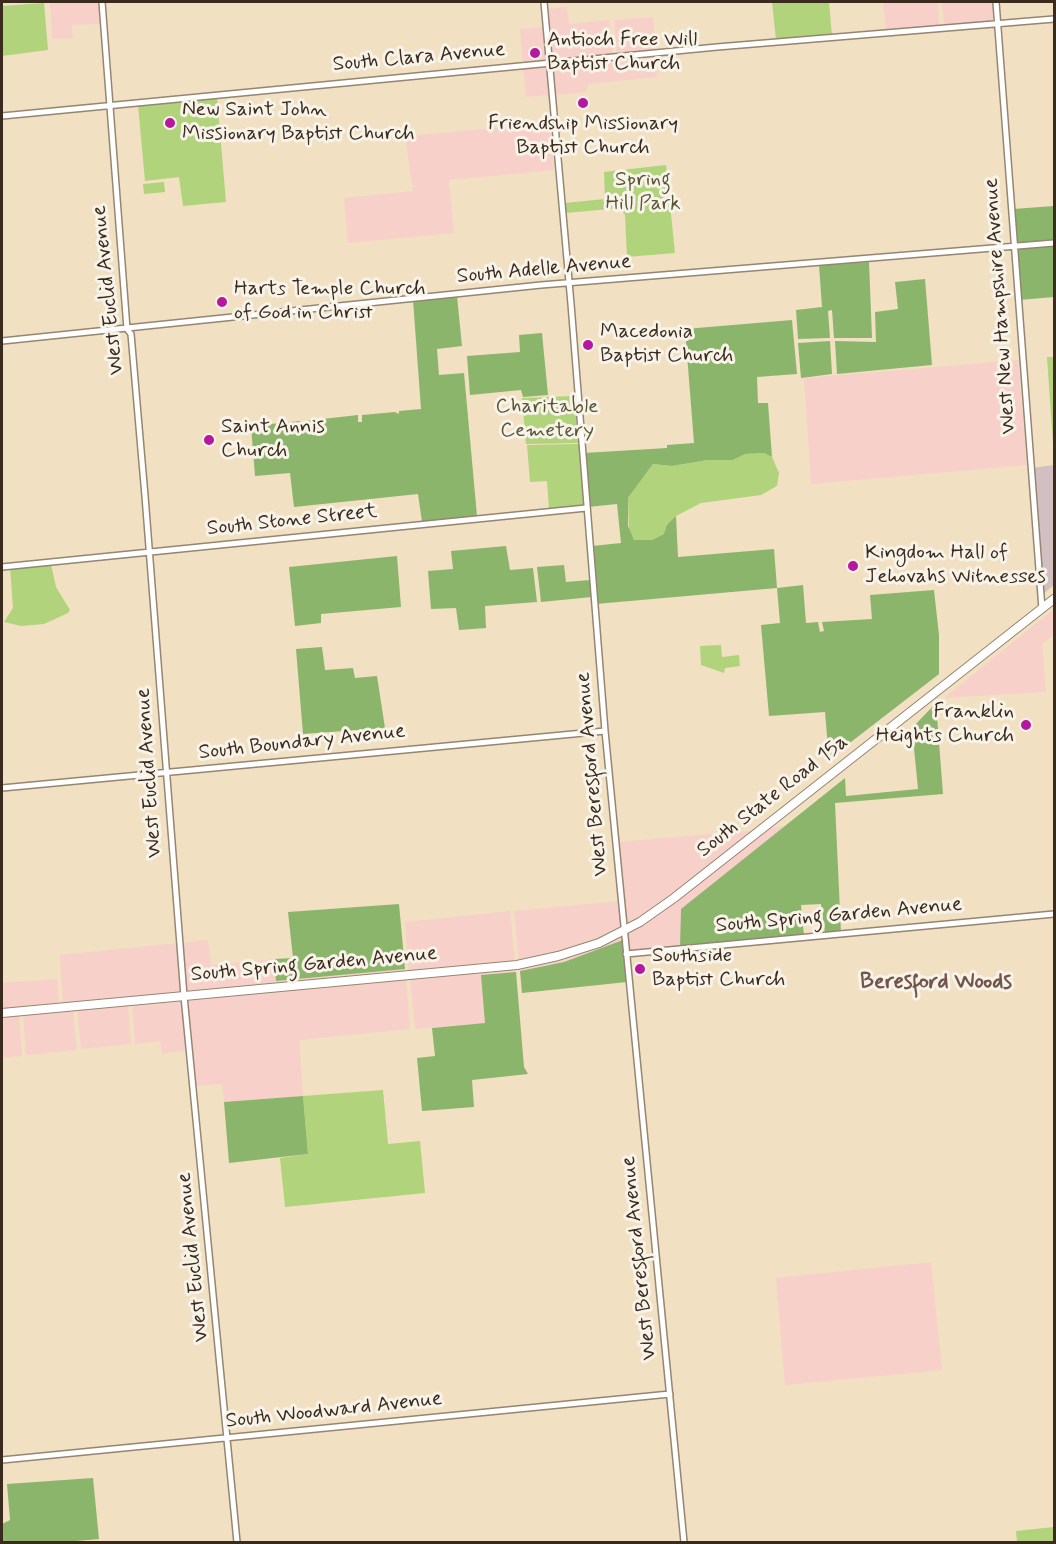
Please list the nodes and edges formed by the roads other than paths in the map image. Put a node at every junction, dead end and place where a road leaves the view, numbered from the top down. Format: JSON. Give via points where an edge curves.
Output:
{"nodes":[{"id":1,"x":102,"y":2,"type":"edge"},
{"id":2,"x":544,"y":2,"type":"edge"},
{"id":3,"x":996,"y":2,"type":"edge"},
{"id":4,"x":1054,"y":19,"type":"edge"},
{"id":5,"x":998,"y":24,"type":"junction"},
{"id":6,"x":549,"y":62,"type":"junction"},
{"id":7,"x":108,"y":104,"type":"junction"},
{"id":8,"x":2,"y":116,"type":"edge"},
{"id":9,"x":1054,"y":243,"type":"edge"},
{"id":10,"x":1013,"y":248,"type":"junction"},
{"id":11,"x":569,"y":284,"type":"junction"},
{"id":12,"x":127,"y":329,"type":"junction"},
{"id":13,"x":2,"y":341,"type":"edge"},
{"id":14,"x":586,"y":508,"type":"junction"},
{"id":15,"x":149,"y":551,"type":"junction"},
{"id":16,"x":2,"y":567,"type":"edge"},
{"id":17,"x":1054,"y":599,"type":"edge"},
{"id":18,"x":1042,"y":609,"type":"junction"},
{"id":19,"x":605,"y":731,"type":"junction"},
{"id":20,"x":165,"y":773,"type":"junction"},
{"id":21,"x":2,"y":788,"type":"edge"},
{"id":22,"x":1054,"y":914,"type":"edge"},
{"id":23,"x":624,"y":930,"type":"junction"},
{"id":24,"x":626,"y":954,"type":"junction"},
{"id":25,"x":184,"y":996,"type":"junction"},
{"id":26,"x":2,"y":1013,"type":"edge"},
{"id":27,"x":670,"y":1394,"type":"junction"},
{"id":28,"x":227,"y":1439,"type":"junction"},
{"id":29,"x":2,"y":1460,"type":"edge"},
{"id":30,"x":237,"y":1542,"type":"edge"},
{"id":31,"x":684,"y":1542,"type":"edge"}],
"edges":[{"from":1,"to":7,"type":"street","name":"West Euclid Avenue"},
{"from":2,"to":6,"type":"street","name":"West Beresford Avenue"},
{"from":3,"to":5,"type":"street","name":"West New Hampshire Avenue"},
{"from":4,"to":5,"type":"street","name":"South Clara Avenue"},
{"from":5,"to":6,"type":"street","name":"South Clara Avenue"},
{"from":5,"to":10,"type":"street","name":"West New Hampshire Avenue"},
{"from":6,"to":7,"type":"street","name":"South Clara Avenue"},
{"from":6,"to":11,"type":"street","name":"West Beresford Avenue"},
{"from":7,"to":8,"type":"street","name":"South Clara Avenue"},
{"from":7,"to":12,"type":"street","name":"West Euclid Avenue"},
{"from":9,"to":10,"type":"street","name":"South Adelle Avenue"},
{"from":10,"to":11,"type":"street","name":"South Adelle Avenue"},
{"from":10,"to":18,"type":"street","name":"West New Hampshire Avenue"},
{"from":11,"to":12,"type":"street","name":"South Adelle Avenue"},
{"from":11,"to":14,"type":"street","name":"West Beresford Avenue"},
{"from":12,"to":13,"type":"street","name":"South Adelle Avenue"},
{"from":12,"to":15,"type":"street","name":"West Euclid Avenue","via":[[131,334]]},
{"from":14,"to":15,"type":"street","name":"South Stone Street"},
{"from":14,"to":19,"type":"street","name":"West Beresford Avenue"},
{"from":15,"to":16,"type":"street","name":"South Stone Street"},
{"from":15,"to":20,"type":"street","name":"West Euclid Avenue"},
{"from":17,"to":18,"type":"highway","name":"South State Road 15a"},
{"from":18,"to":23,"type":"highway","name":"South State Road 15a","via":[[674,898]]},
{"from":19,"to":20,"type":"street","name":"South Boundary Avenue"},
{"from":19,"to":23,"type":"street","name":"West Beresford Avenue"},
{"from":20,"to":21,"type":"street","name":"South Boundary Avenue"},
{"from":20,"to":25,"type":"street","name":"West Euclid Avenue"},
{"from":22,"to":24,"type":"street","name":"South Spring Garden Avenue"},
{"from":23,"to":24,"type":"street","name":"West Beresford Avenue"},
{"from":23,"to":25,"type":"highway","name":"South Spring Garden Avenue","via":[[572,952],[517,964]]},
{"from":24,"to":27,"type":"street","name":"West Beresford Avenue"},
{"from":25,"to":26,"type":"highway","name":"South Spring Garden Avenue"},
{"from":25,"to":28,"type":"street","name":"West Euclid Avenue"},
{"from":27,"to":28,"type":"street","name":"South Woodward Avenue"},
{"from":27,"to":31,"type":"street","name":"West Beresford Avenue"},
{"from":28,"to":29,"type":"street","name":"South Woodward Avenue"},
{"from":28,"to":30,"type":"street","name":"West Euclid Avenue"}]}
